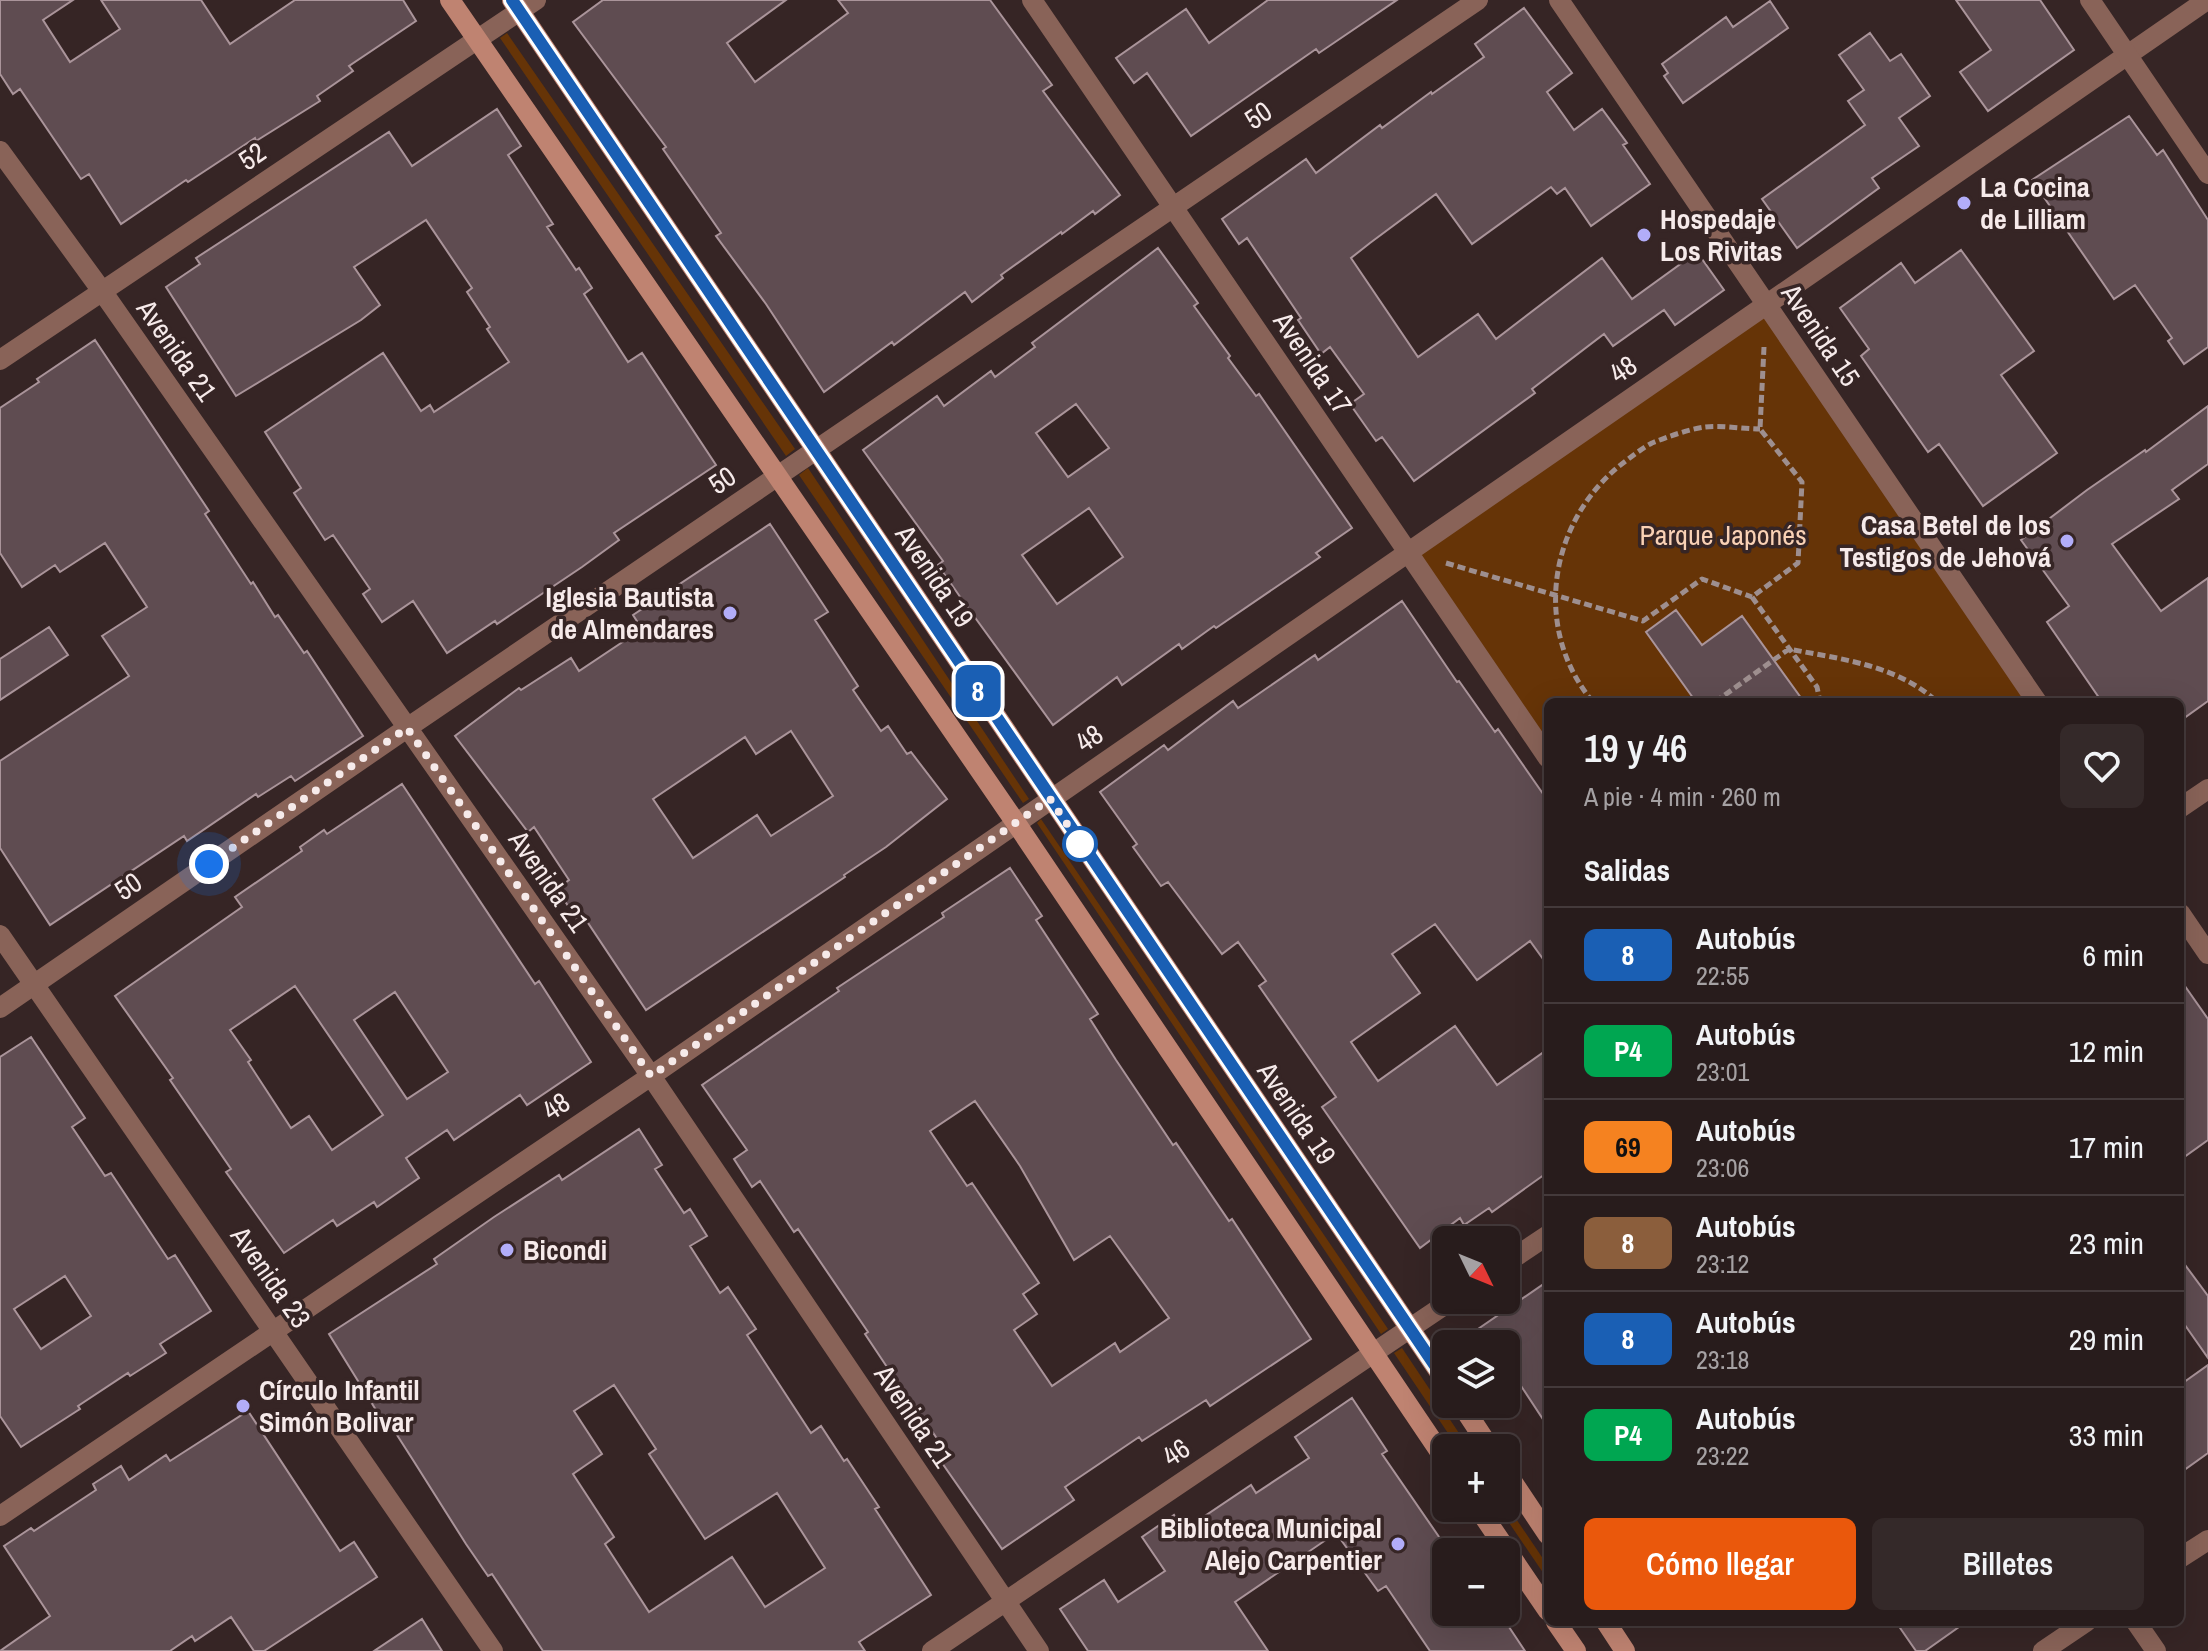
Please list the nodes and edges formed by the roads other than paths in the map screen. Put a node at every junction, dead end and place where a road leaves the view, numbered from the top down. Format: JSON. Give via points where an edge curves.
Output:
{"nodes":[{"id":1,"x":450,"y":0,"type":"edge"},
{"id":2,"x":1032,"y":0,"type":"edge"},
{"id":3,"x":1478,"y":0,"type":"edge"},
{"id":4,"x":1559,"y":0,"type":"edge"},
{"id":5,"x":2090,"y":0,"type":"edge"},
{"id":6,"x":2207,"y":0,"type":"edge"},
{"id":7,"x":522,"y":4,"type":"edge"},
{"id":8,"x":475,"y":39,"type":"junction"},
{"id":9,"x":2126,"y":55,"type":"junction"},
{"id":10,"x":0,"y":151,"type":"edge"},
{"id":11,"x":2208,"y":174,"type":"edge"},
{"id":12,"x":1173,"y":207,"type":"junction"},
{"id":13,"x":102,"y":291,"type":"junction"},
{"id":14,"x":1766,"y":304,"type":"junction"},
{"id":15,"x":0,"y":360,"type":"edge"},
{"id":16,"x":817,"y":449,"type":"junction"},
{"id":17,"x":778,"y":476,"type":"junction"},
{"id":18,"x":1408,"y":552,"type":"junction"},
{"id":19,"x":2034,"y":698,"type":"edge"},
{"id":20,"x":407,"y":728,"type":"junction"},
{"id":21,"x":1544,"y":752,"type":"edge"},
{"id":22,"x":2208,"y":789,"type":"edge"},
{"id":23,"x":1050,"y":799,"type":"junction"},
{"id":24,"x":2184,"y":805,"type":"edge"},
{"id":25,"x":1016,"y":823,"type":"junction"},
{"id":26,"x":2184,"y":919,"type":"edge"},
{"id":27,"x":0,"y":935,"type":"edge"},
{"id":28,"x":2208,"y":954,"type":"edge"},
{"id":29,"x":35,"y":984,"type":"junction"},
{"id":30,"x":0,"y":1008,"type":"edge"},
{"id":31,"x":651,"y":1076,"type":"junction"},
{"id":32,"x":1544,"y":1238,"type":"edge"},
{"id":33,"x":1520,"y":1254,"type":"edge"},
{"id":34,"x":1432,"y":1313,"type":"edge"},
{"id":35,"x":1410,"y":1328,"type":"junction"},
{"id":36,"x":274,"y":1331,"type":"junction"},
{"id":37,"x":1373,"y":1354,"type":"junction"},
{"id":38,"x":1432,"y":1361,"type":"edge"},
{"id":39,"x":1432,"y":1440,"type":"edge"},
{"id":40,"x":1520,"y":1493,"type":"edge"},
{"id":41,"x":0,"y":1516,"type":"edge"},
{"id":42,"x":1488,"y":1522,"type":"edge"},
{"id":43,"x":1544,"y":1529,"type":"edge"},
{"id":44,"x":2208,"y":1540,"type":"edge"},
{"id":45,"x":2184,"y":1555,"type":"edge"},
{"id":46,"x":1005,"y":1602,"type":"junction"},
{"id":47,"x":1544,"y":1605,"type":"edge"},
{"id":48,"x":1559,"y":1626,"type":"edge"},
{"id":49,"x":1609,"y":1626,"type":"edge"},
{"id":50,"x":2080,"y":1626,"type":"edge"},
{"id":51,"x":2139,"y":1626,"type":"edge"},
{"id":52,"x":493,"y":1651,"type":"edge"},
{"id":53,"x":932,"y":1651,"type":"edge"},
{"id":54,"x":1039,"y":1651,"type":"edge"},
{"id":55,"x":1576,"y":1651,"type":"edge"},
{"id":56,"x":1625,"y":1651,"type":"edge"},
{"id":57,"x":2043,"y":1651,"type":"edge"},
{"id":58,"x":2156,"y":1651,"type":"edge"}],
"edges":[{"from":1,"to":8,"type":"main road"},
{"from":2,"to":12,"type":"street","name":"Avenida 17"},
{"from":3,"to":12,"type":"street","name":"50"},
{"from":4,"to":14,"type":"street","name":"Avenida 15"},
{"from":5,"to":9,"type":"street"},
{"from":6,"to":9,"type":"street","name":"48"},
{"from":7,"to":8,"type":"street","name":"52"},
{"from":7,"to":16,"type":"main road","name":"Avenida 19"},
{"from":8,"to":13,"type":"street","name":"52"},
{"from":8,"to":17,"type":"main road"},
{"from":9,"to":11,"type":"street"},
{"from":9,"to":14,"type":"street","name":"48"},
{"from":10,"to":13,"type":"street","name":"Avenida 21"},
{"from":12,"to":16,"type":"street","name":"50"},
{"from":12,"to":18,"type":"street","name":"Avenida 17"},
{"from":13,"to":15,"type":"street","name":"52"},
{"from":13,"to":20,"type":"street","name":"Avenida 21"},
{"from":14,"to":18,"type":"street","name":"48"},
{"from":14,"to":19,"type":"street","name":"Avenida 15"},
{"from":16,"to":17,"type":"street","name":"50"},
{"from":16,"to":23,"type":"main road","name":"Avenida 19"},
{"from":17,"to":20,"type":"street","name":"50"},
{"from":17,"to":25,"type":"main road"},
{"from":18,"to":21,"type":"street","name":"Avenida 17"},
{"from":18,"to":23,"type":"street","name":"48"},
{"from":20,"to":29,"type":"street","name":"50"},
{"from":20,"to":31,"type":"street","name":"Avenida 21"},
{"from":22,"to":24,"type":"street"},
{"from":23,"to":25,"type":"street","name":"48"},
{"from":23,"to":35,"type":"main road","name":"Avenida 19"},
{"from":25,"to":31,"type":"street","name":"48"},
{"from":25,"to":37,"type":"main road"},
{"from":26,"to":28,"type":"street"},
{"from":27,"to":29,"type":"street","name":"Avenida 23"},
{"from":29,"to":30,"type":"street","name":"50"},
{"from":29,"to":36,"type":"street","name":"Avenida 23"},
{"from":31,"to":36,"type":"street","name":"48"},
{"from":31,"to":46,"type":"street","name":"Avenida 21"},
{"from":32,"to":33,"type":"street"},
{"from":34,"to":35,"type":"street","name":"46"},
{"from":35,"to":37,"type":"street","name":"46"},
{"from":35,"to":38,"type":"main road","name":"Avenida 19"},
{"from":36,"to":41,"type":"street","name":"48"},
{"from":36,"to":52,"type":"street","name":"Avenida 23"},
{"from":37,"to":39,"type":"main road"},
{"from":37,"to":46,"type":"street","name":"46"},
{"from":40,"to":43,"type":"main road"},
{"from":42,"to":47,"type":"main road"},
{"from":44,"to":45,"type":"street"},
{"from":46,"to":53,"type":"street","name":"46"},
{"from":46,"to":54,"type":"street","name":"Avenida 21"},
{"from":48,"to":55,"type":"main road"},
{"from":49,"to":56,"type":"main road"},
{"from":50,"to":57,"type":"street"},
{"from":51,"to":58,"type":"street"}]}
